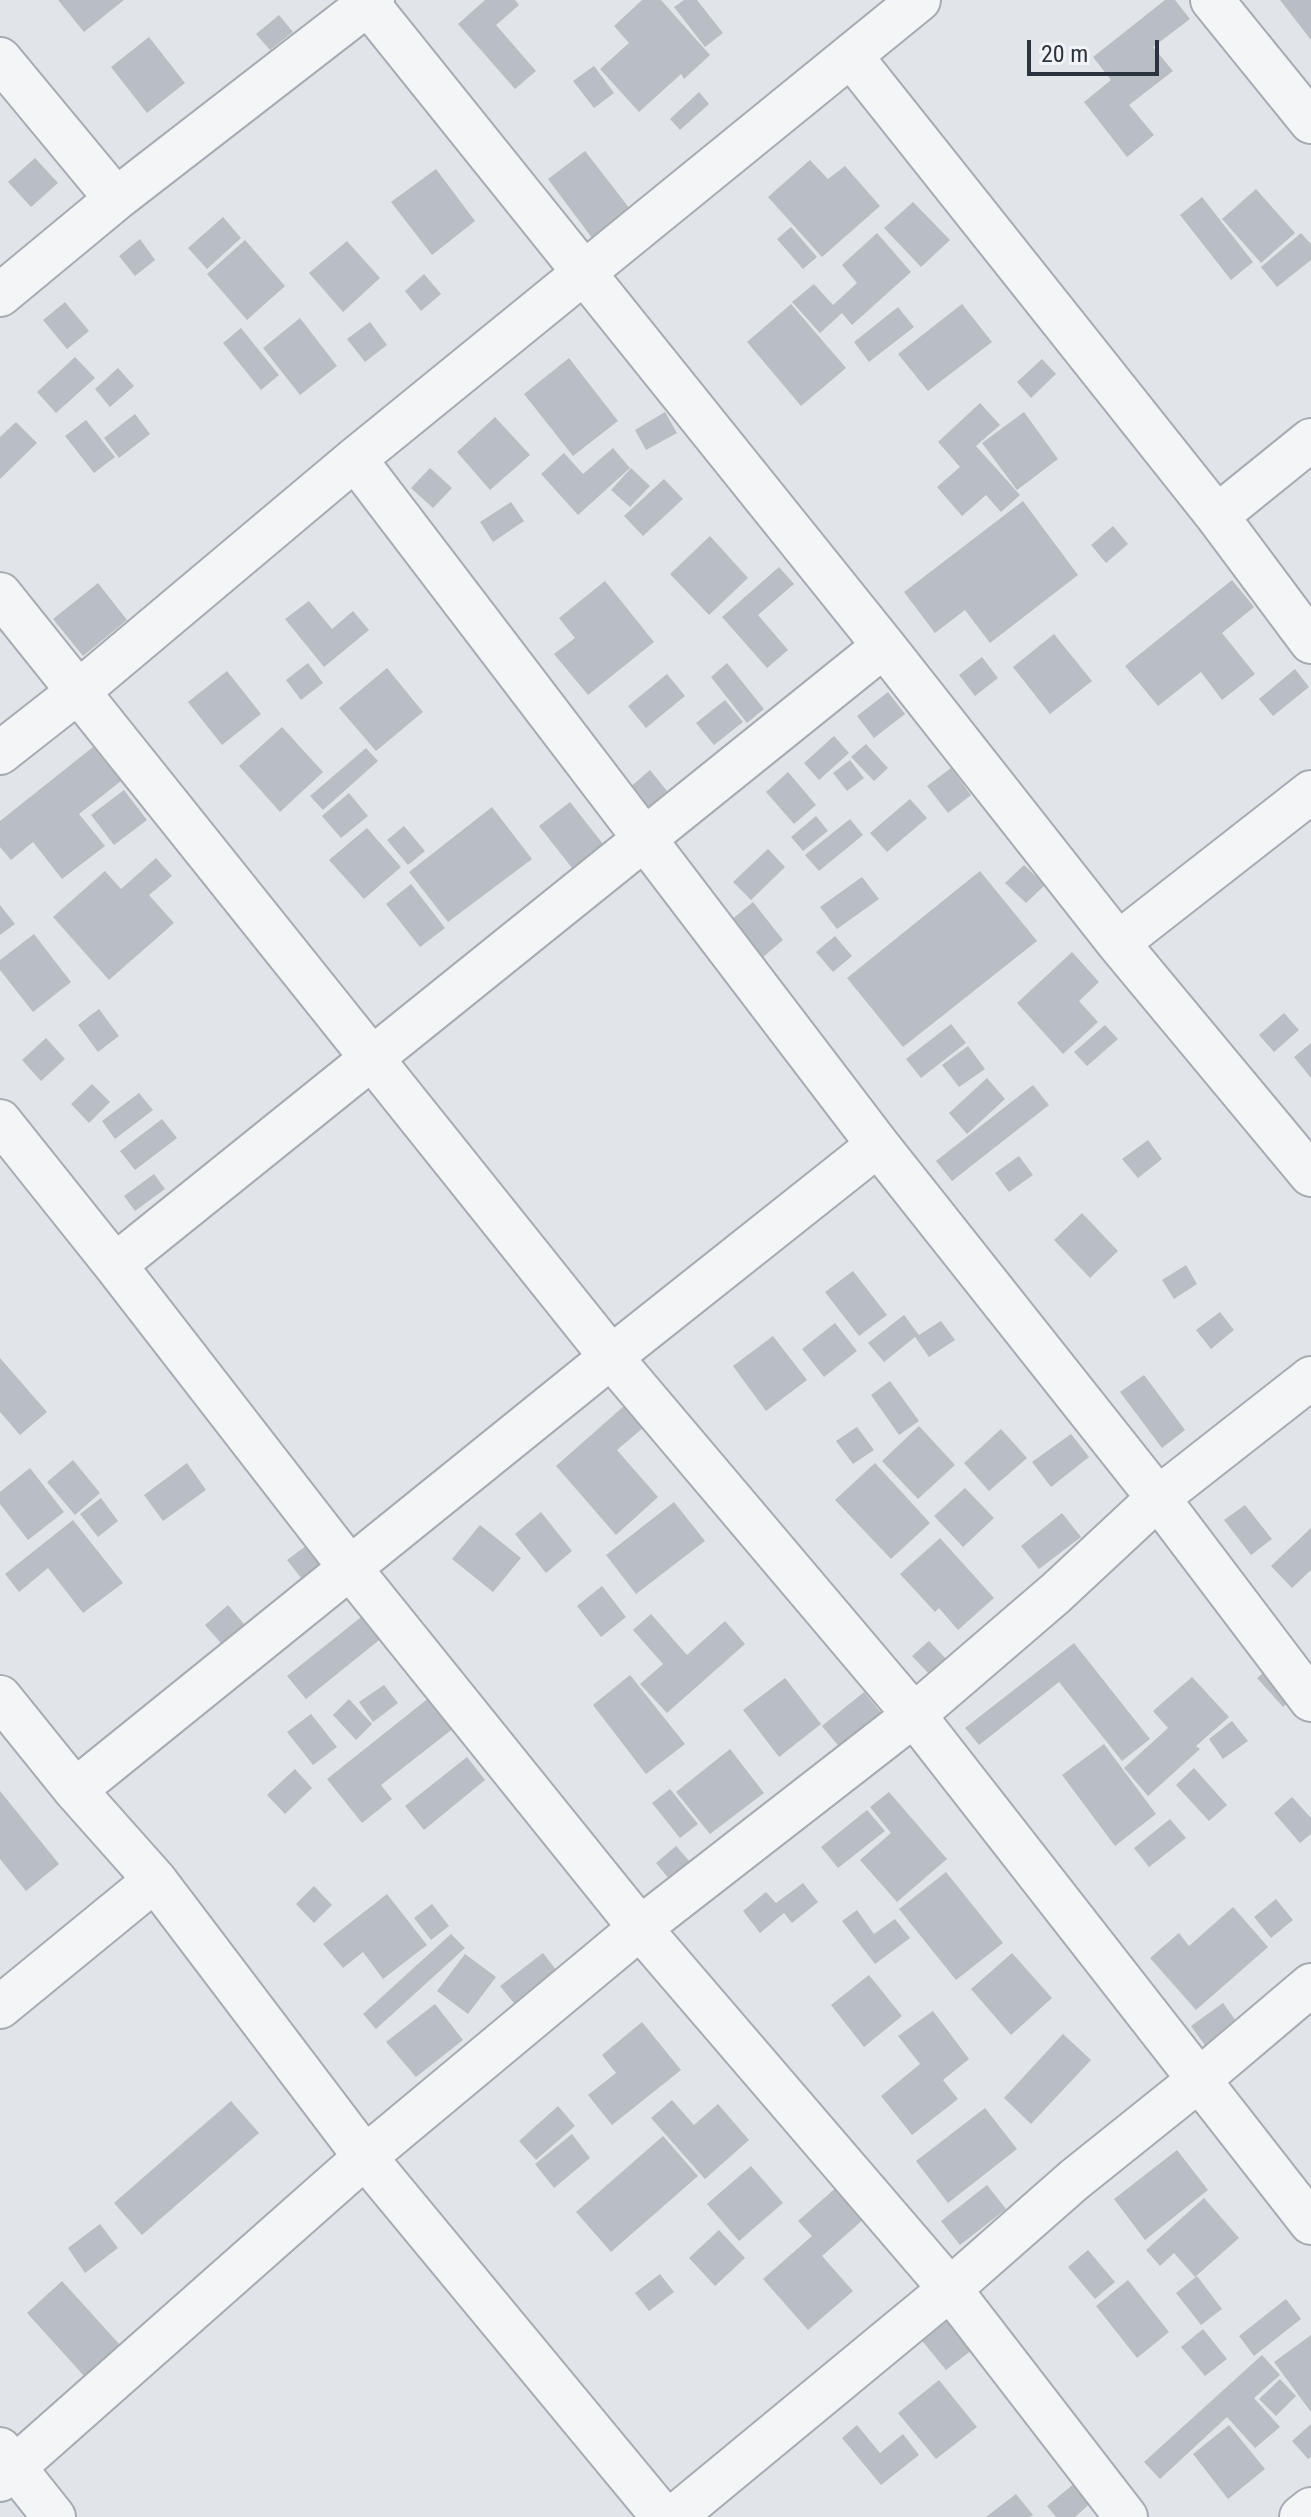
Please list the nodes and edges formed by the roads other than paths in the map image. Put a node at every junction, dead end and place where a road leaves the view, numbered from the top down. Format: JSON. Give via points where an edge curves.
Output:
{"nodes":[{"id":1,"x":919,"y":0,"type":"edge"},
{"id":2,"x":1212,"y":0,"type":"edge"},
{"id":3,"x":369,"y":1,"type":"edge"},
{"id":4,"x":851,"y":56,"type":"junction"},
{"id":5,"x":0,"y":59,"type":"edge"},
{"id":6,"x":1311,"y":122,"type":"edge"},
{"id":7,"x":116,"y":199,"type":"junction"},
{"id":8,"x":584,"y":272,"type":"junction"},
{"id":9,"x":0,"y":295,"type":"edge"},
{"id":10,"x":1311,"y":440,"type":"edge"},
{"id":11,"x":355,"y":459,"type":"junction"},
{"id":12,"x":1217,"y":516,"type":"junction"},
{"id":13,"x":0,"y":594,"type":"edge"},
{"id":14,"x":1311,"y":642,"type":"edge"},
{"id":15,"x":884,"y":646,"type":"junction"},
{"id":16,"x":79,"y":691,"type":"junction"},
{"id":17,"x":0,"y":753,"type":"edge"},
{"id":18,"x":1311,"y":792,"type":"edge"},
{"id":19,"x":646,"y":838,"type":"junction"},
{"id":20,"x":1118,"y":943,"type":"junction"},
{"id":21,"x":373,"y":1058,"type":"junction"},
{"id":22,"x":0,"y":1121,"type":"edge"},
{"id":23,"x":878,"y":1145,"type":"junction"},
{"id":24,"x":1311,"y":1175,"type":"edge"},
{"id":25,"x":115,"y":1265,"type":"junction"},
{"id":26,"x":611,"y":1357,"type":"junction"},
{"id":27,"x":1311,"y":1378,"type":"edge"},
{"id":28,"x":1158,"y":1498,"type":"junction"},
{"id":29,"x":350,"y":1568,"type":"junction"},
{"id":30,"x":0,"y":1697,"type":"edge"},
{"id":31,"x":1311,"y":1700,"type":"edge"},
{"id":32,"x":914,"y":1715,"type":"junction"},
{"id":33,"x":75,"y":1790,"type":"junction"},
{"id":34,"x":155,"y":1880,"type":"junction"},
{"id":35,"x":640,"y":1928,"type":"junction"},
{"id":36,"x":1311,"y":1985,"type":"edge"},
{"id":37,"x":0,"y":2007,"type":"edge"},
{"id":38,"x":1200,"y":2079,"type":"junction"},
{"id":39,"x":365,"y":2157,"type":"junction"},
{"id":40,"x":1311,"y":2223,"type":"edge"},
{"id":41,"x":950,"y":2289,"type":"junction"},
{"id":42,"x":5,"y":2466,"type":"edge"},
{"id":43,"x":1311,"y":2509,"type":"edge"},
{"id":44,"x":54,"y":2517,"type":"edge"},
{"id":45,"x":663,"y":2517,"type":"edge"},
{"id":46,"x":674,"y":2517,"type":"edge"},
{"id":47,"x":1126,"y":2517,"type":"edge"},
{"id":48,"x":1301,"y":2517,"type":"edge"}],
"edges":[{"from":1,"to":4,"type":"street"},
{"from":2,"to":6,"type":"street"},
{"from":3,"to":7,"type":"street"},
{"from":3,"to":8,"type":"street"},
{"from":4,"to":8,"type":"street"},
{"from":4,"to":12,"type":"street"},
{"from":5,"to":7,"type":"street"},
{"from":7,"to":9,"type":"street"},
{"from":8,"to":11,"type":"street"},
{"from":8,"to":15,"type":"street"},
{"from":10,"to":12,"type":"street"},
{"from":11,"to":16,"type":"street"},
{"from":11,"to":19,"type":"street"},
{"from":12,"to":14,"type":"street"},
{"from":13,"to":16,"type":"street"},
{"from":15,"to":19,"type":"street"},
{"from":15,"to":20,"type":"street"},
{"from":16,"to":17,"type":"street"},
{"from":16,"to":21,"type":"street"},
{"from":18,"to":20,"type":"street"},
{"from":19,"to":21,"type":"street"},
{"from":19,"to":23,"type":"street"},
{"from":20,"to":24,"type":"street"},
{"from":21,"to":25,"type":"street"},
{"from":21,"to":26,"type":"street"},
{"from":22,"to":25,"type":"street"},
{"from":23,"to":26,"type":"street"},
{"from":23,"to":28,"type":"street"},
{"from":25,"to":29,"type":"street"},
{"from":26,"to":29,"type":"street"},
{"from":26,"to":32,"type":"street"},
{"from":27,"to":28,"type":"street"},
{"from":28,"to":31,"type":"street"},
{"from":28,"to":32,"type":"street"},
{"from":29,"to":33,"type":"street"},
{"from":29,"to":35,"type":"street"},
{"from":30,"to":33,"type":"street"},
{"from":32,"to":35,"type":"street"},
{"from":32,"to":38,"type":"street"},
{"from":33,"to":34,"type":"street"},
{"from":34,"to":37,"type":"street"},
{"from":34,"to":39,"type":"street"},
{"from":35,"to":39,"type":"street"},
{"from":35,"to":41,"type":"street"},
{"from":36,"to":38,"type":"street"},
{"from":38,"to":40,"type":"street"},
{"from":38,"to":41,"type":"street"},
{"from":39,"to":42,"type":"street"},
{"from":39,"to":45,"type":"street"},
{"from":41,"to":46,"type":"street"},
{"from":41,"to":47,"type":"street"},
{"from":42,"to":44,"type":"street"},
{"from":43,"to":48,"type":"street"}]}
